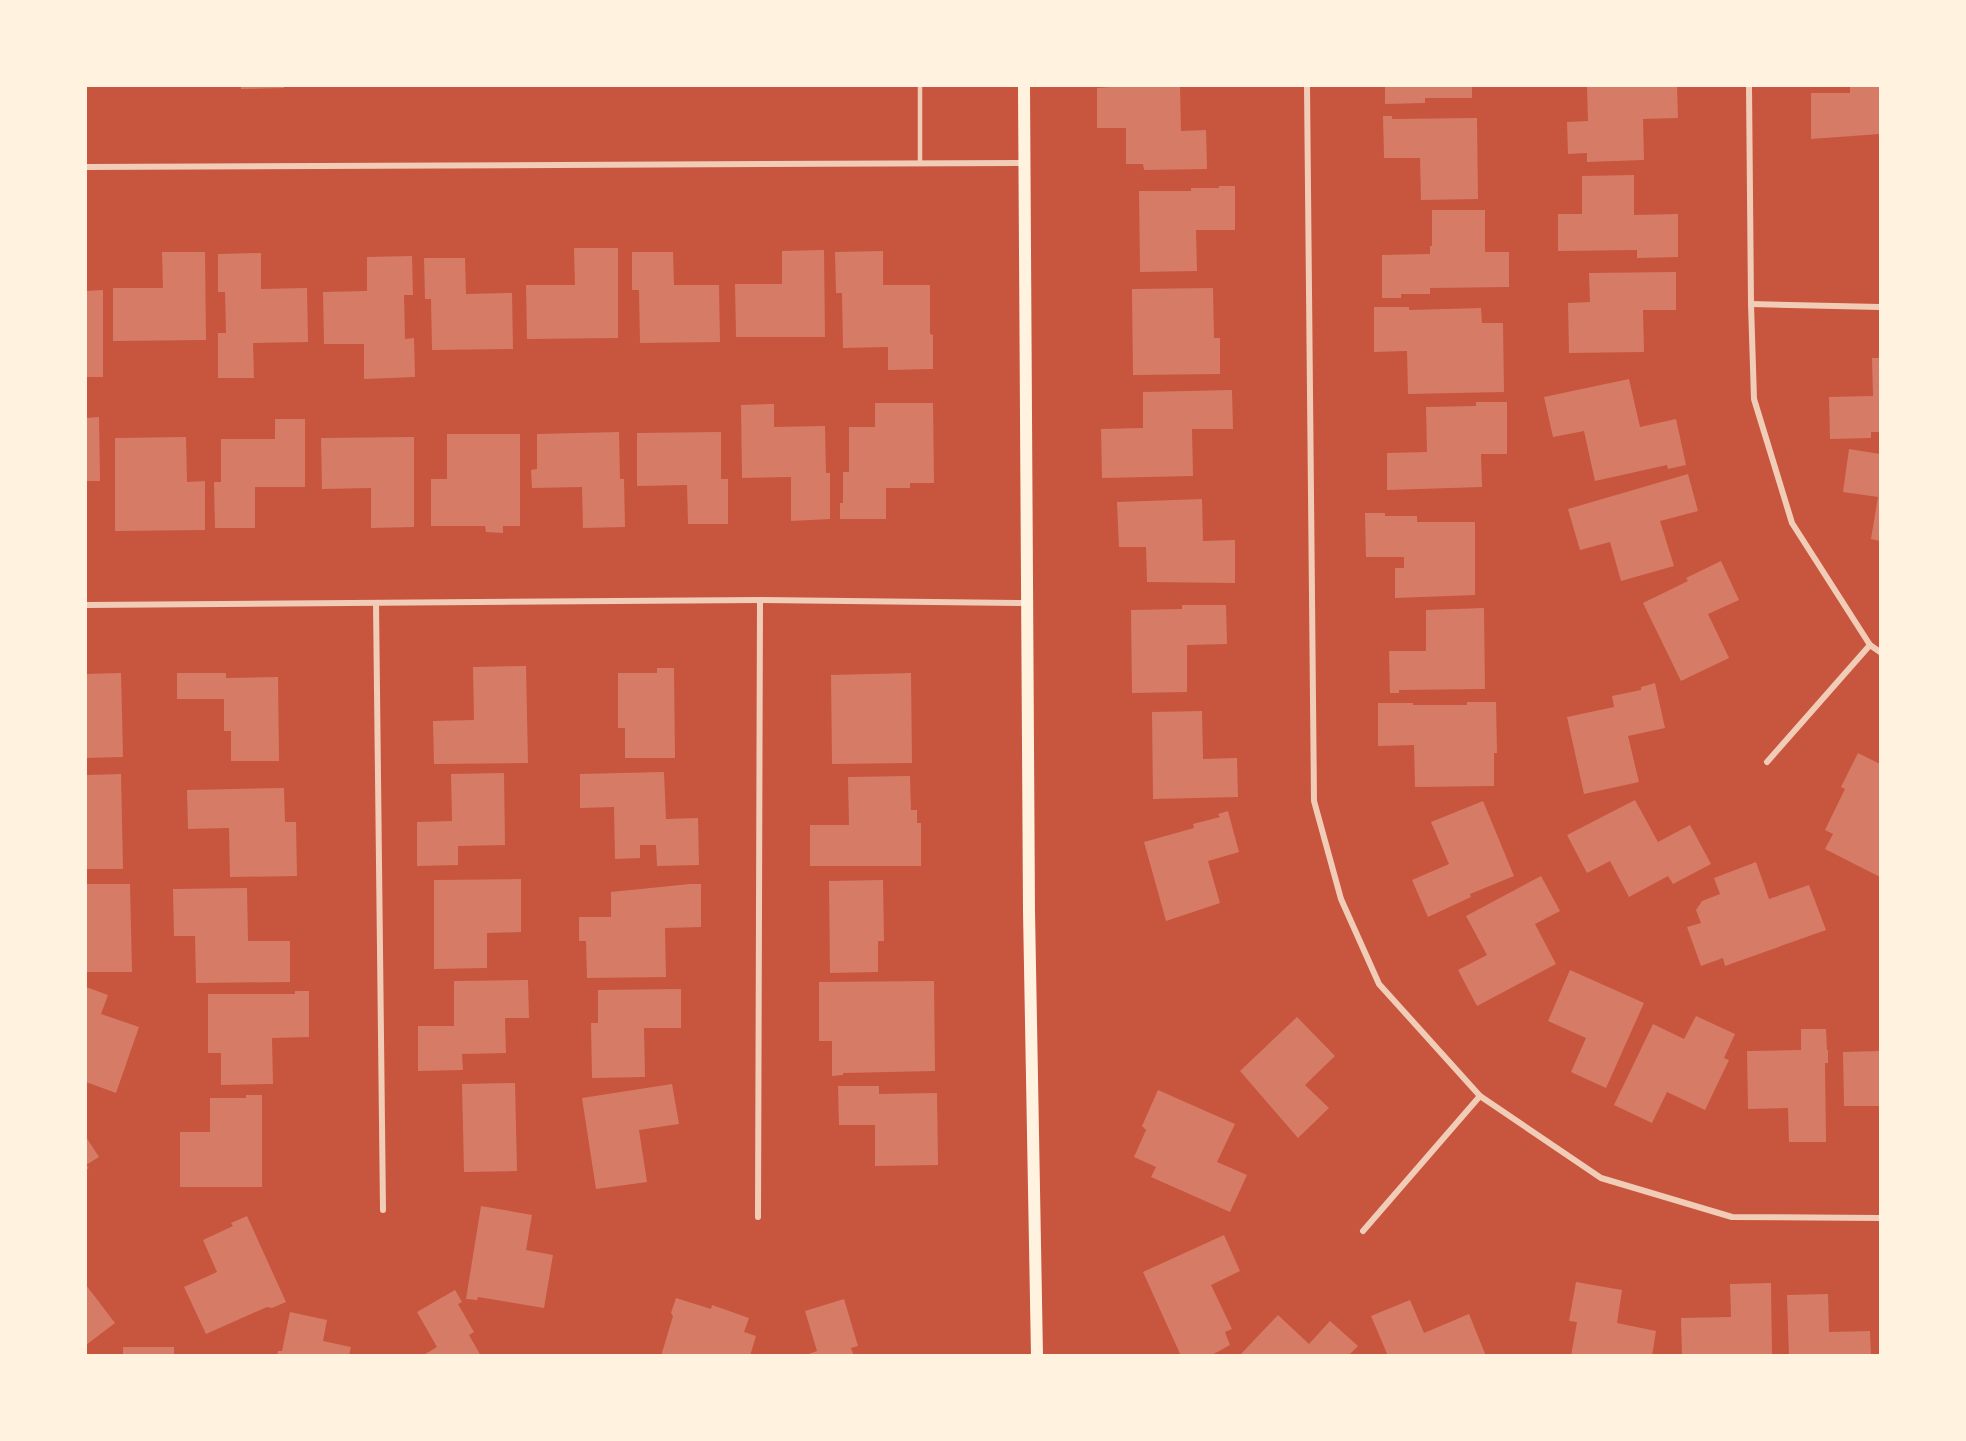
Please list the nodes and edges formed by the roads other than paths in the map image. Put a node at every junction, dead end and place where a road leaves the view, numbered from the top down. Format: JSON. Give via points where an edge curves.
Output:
{"nodes":[{"id":1,"x":920,"y":86,"type":"edge"},
{"id":2,"x":1023,"y":86,"type":"edge"},
{"id":3,"x":1307,"y":86,"type":"edge"},
{"id":4,"x":1749,"y":86,"type":"edge"},
{"id":5,"x":920,"y":162,"type":"junction"},
{"id":6,"x":1023,"y":163,"type":"junction"},
{"id":7,"x":86,"y":167,"type":"edge"},
{"id":8,"x":1751,"y":304,"type":"junction"},
{"id":9,"x":1881,"y":307,"type":"edge"},
{"id":10,"x":760,"y":600,"type":"junction"},
{"id":11,"x":376,"y":603,"type":"junction"},
{"id":12,"x":1028,"y":603,"type":"junction"},
{"id":13,"x":86,"y":605,"type":"edge"},
{"id":14,"x":1870,"y":645,"type":"junction"},
{"id":15,"x":1881,"y":652,"type":"edge"},
{"id":16,"x":1767,"y":762,"type":"dead end"},
{"id":17,"x":1480,"y":1096,"type":"junction"},
{"id":18,"x":382,"y":1210,"type":"dead end"},
{"id":19,"x":758,"y":1217,"type":"dead end"},
{"id":20,"x":1881,"y":1218,"type":"edge"},
{"id":21,"x":1363,"y":1231,"type":"dead end"},
{"id":22,"x":1037,"y":1356,"type":"edge"}],
"edges":[{"from":1,"to":5,"type":"lane"},
{"from":2,"to":6,"type":"main road"},
{"from":3,"to":17,"type":"street","via":[[1314,801],[1341,899],[1379,984]]},
{"from":4,"to":8,"type":"street"},
{"from":5,"to":6,"type":"street"},
{"from":5,"to":7,"type":"street"},
{"from":6,"to":12,"type":"main road"},
{"from":8,"to":9,"type":"street"},
{"from":8,"to":14,"type":"street","via":[[1754,399],[1792,522]]},
{"from":10,"to":11,"type":"street"},
{"from":10,"to":12,"type":"street"},
{"from":10,"to":19,"type":"street"},
{"from":11,"to":13,"type":"street"},
{"from":11,"to":18,"type":"street"},
{"from":12,"to":22,"type":"main road"},
{"from":14,"to":15,"type":"street"},
{"from":14,"to":16,"type":"street"},
{"from":17,"to":20,"type":"street","via":[[1601,1178],[1732,1217]]},
{"from":17,"to":21,"type":"street"}]}
